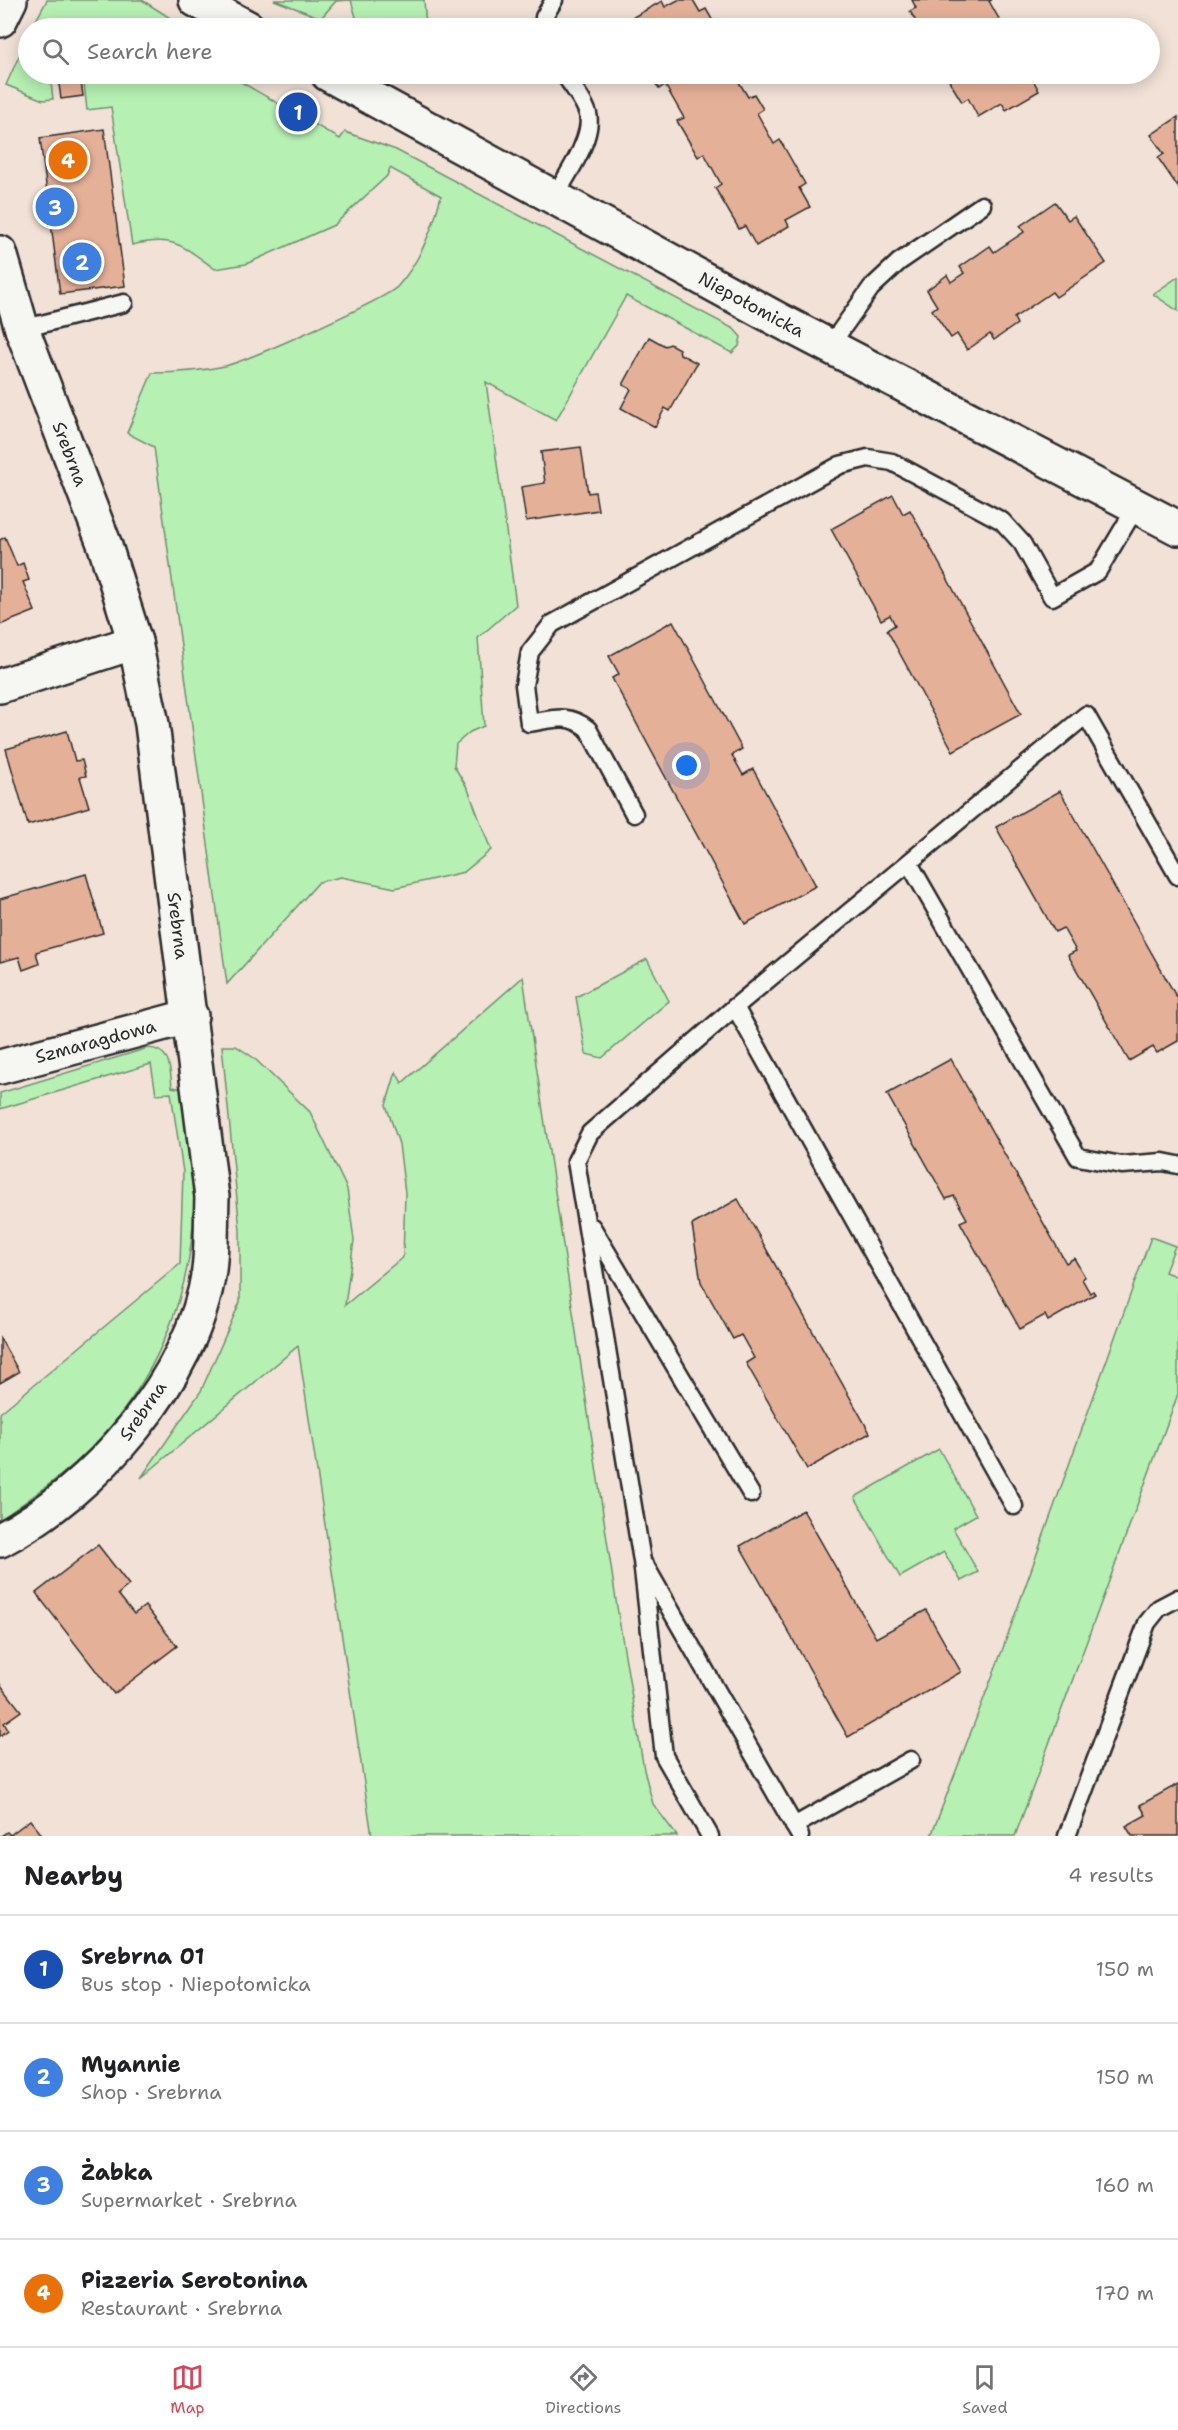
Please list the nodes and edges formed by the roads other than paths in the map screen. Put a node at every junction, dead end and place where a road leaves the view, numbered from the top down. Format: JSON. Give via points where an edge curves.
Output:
{"nodes":[{"id":1,"x":10,"y":0,"type":"edge"},
{"id":2,"x":196,"y":0,"type":"edge"},
{"id":3,"x":554,"y":0,"type":"edge"},
{"id":4,"x":229,"y":18,"type":"edge"},
{"id":5,"x":544,"y":18,"type":"edge"},
{"id":6,"x":0,"y":20,"type":"edge"},
{"id":7,"x":346,"y":84,"type":"edge"},
{"id":8,"x":570,"y":84,"type":"edge"},
{"id":9,"x":553,"y":199,"type":"junction"},
{"id":10,"x":982,"y":205,"type":"dead end"},
{"id":11,"x":0,"y":253,"type":"edge"},
{"id":12,"x":124,"y":303,"type":"dead end"},
{"id":13,"x":11,"y":333,"type":"edge"},
{"id":14,"x":829,"y":347,"type":"junction"},
{"id":15,"x":1137,"y":507,"type":"junction"},
{"id":16,"x":1178,"y":528,"type":"edge"},
{"id":17,"x":135,"y":642,"type":"junction"},
{"id":18,"x":0,"y":686,"type":"edge"},
{"id":19,"x":634,"y":814,"type":"dead end"},
{"id":20,"x":909,"y":863,"type":"junction"},
{"id":21,"x":1178,"y":876,"type":"edge"},
{"id":22,"x":735,"y":1007,"type":"junction"},
{"id":23,"x":191,"y":1016,"type":"junction"},
{"id":24,"x":0,"y":1067,"type":"edge"},
{"id":25,"x":1178,"y":1165,"type":"edge"},
{"id":26,"x":587,"y":1220,"type":"junction"},
{"id":27,"x":751,"y":1494,"type":"dead end"},
{"id":28,"x":1014,"y":1506,"type":"dead end"},
{"id":29,"x":0,"y":1540,"type":"edge"},
{"id":30,"x":642,"y":1561,"type":"junction"},
{"id":31,"x":1178,"y":1598,"type":"edge"},
{"id":32,"x":910,"y":1760,"type":"dead end"},
{"id":33,"x":797,"y":1831,"type":"edge"},
{"id":34,"x":710,"y":1836,"type":"edge"},
{"id":35,"x":1067,"y":1836,"type":"edge"}],
"edges":[{"from":1,"to":6,"type":"street"},
{"from":2,"to":4,"type":"street"},
{"from":3,"to":5,"type":"lane"},
{"from":7,"to":9,"type":"street","name":"Niepołomicka"},
{"from":8,"to":9,"type":"lane","via":[[589,124],[586,139]]},
{"from":9,"to":14,"type":"street","name":"Niepołomicka"},
{"from":10,"to":14,"type":"lane","via":[[870,288]]},
{"from":11,"to":13,"type":"street","name":"Srebrna"},
{"from":12,"to":13,"type":"lane"},
{"from":13,"to":17,"type":"street","name":"Srebrna","via":[[105,546]]},
{"from":14,"to":15,"type":"street","name":"Niepołomicka"},
{"from":15,"to":16,"type":"street","name":"Niepołomicka"},
{"from":15,"to":19,"type":"lane","via":[[1098,571],[1052,597],[1022,543],[1002,521],[892,462],[868,458],[840,465],[552,624],[530,652],[524,685],[530,723],[563,718],[577,720],[588,729]]},
{"from":17,"to":18,"type":"street"},
{"from":17,"to":23,"type":"street","name":"Srebrna","via":[[152,724]]},
{"from":20,"to":21,"type":"lane","via":[[1086,715]]},
{"from":20,"to":22,"type":"lane"},
{"from":20,"to":25,"type":"lane","via":[[1078,1157],[1122,1165]]},
{"from":22,"to":26,"type":"lane","via":[[586,1139],[576,1161]]},
{"from":22,"to":28,"type":"lane"},
{"from":23,"to":24,"type":"street","name":"Szmaragdowa"},
{"from":23,"to":29,"type":"street","name":"Srebrna","via":[[212,1197],[208,1271],[192,1329],[159,1393],[117,1448],[49,1509]]},
{"from":26,"to":27,"type":"lane"},
{"from":26,"to":30,"type":"lane"},
{"from":30,"to":33,"type":"lane"},
{"from":30,"to":34,"type":"lane","via":[[664,1756]]},
{"from":31,"to":35,"type":"lane","via":[[1159,1608],[1147,1623]]},
{"from":32,"to":33,"type":"lane"}]}
